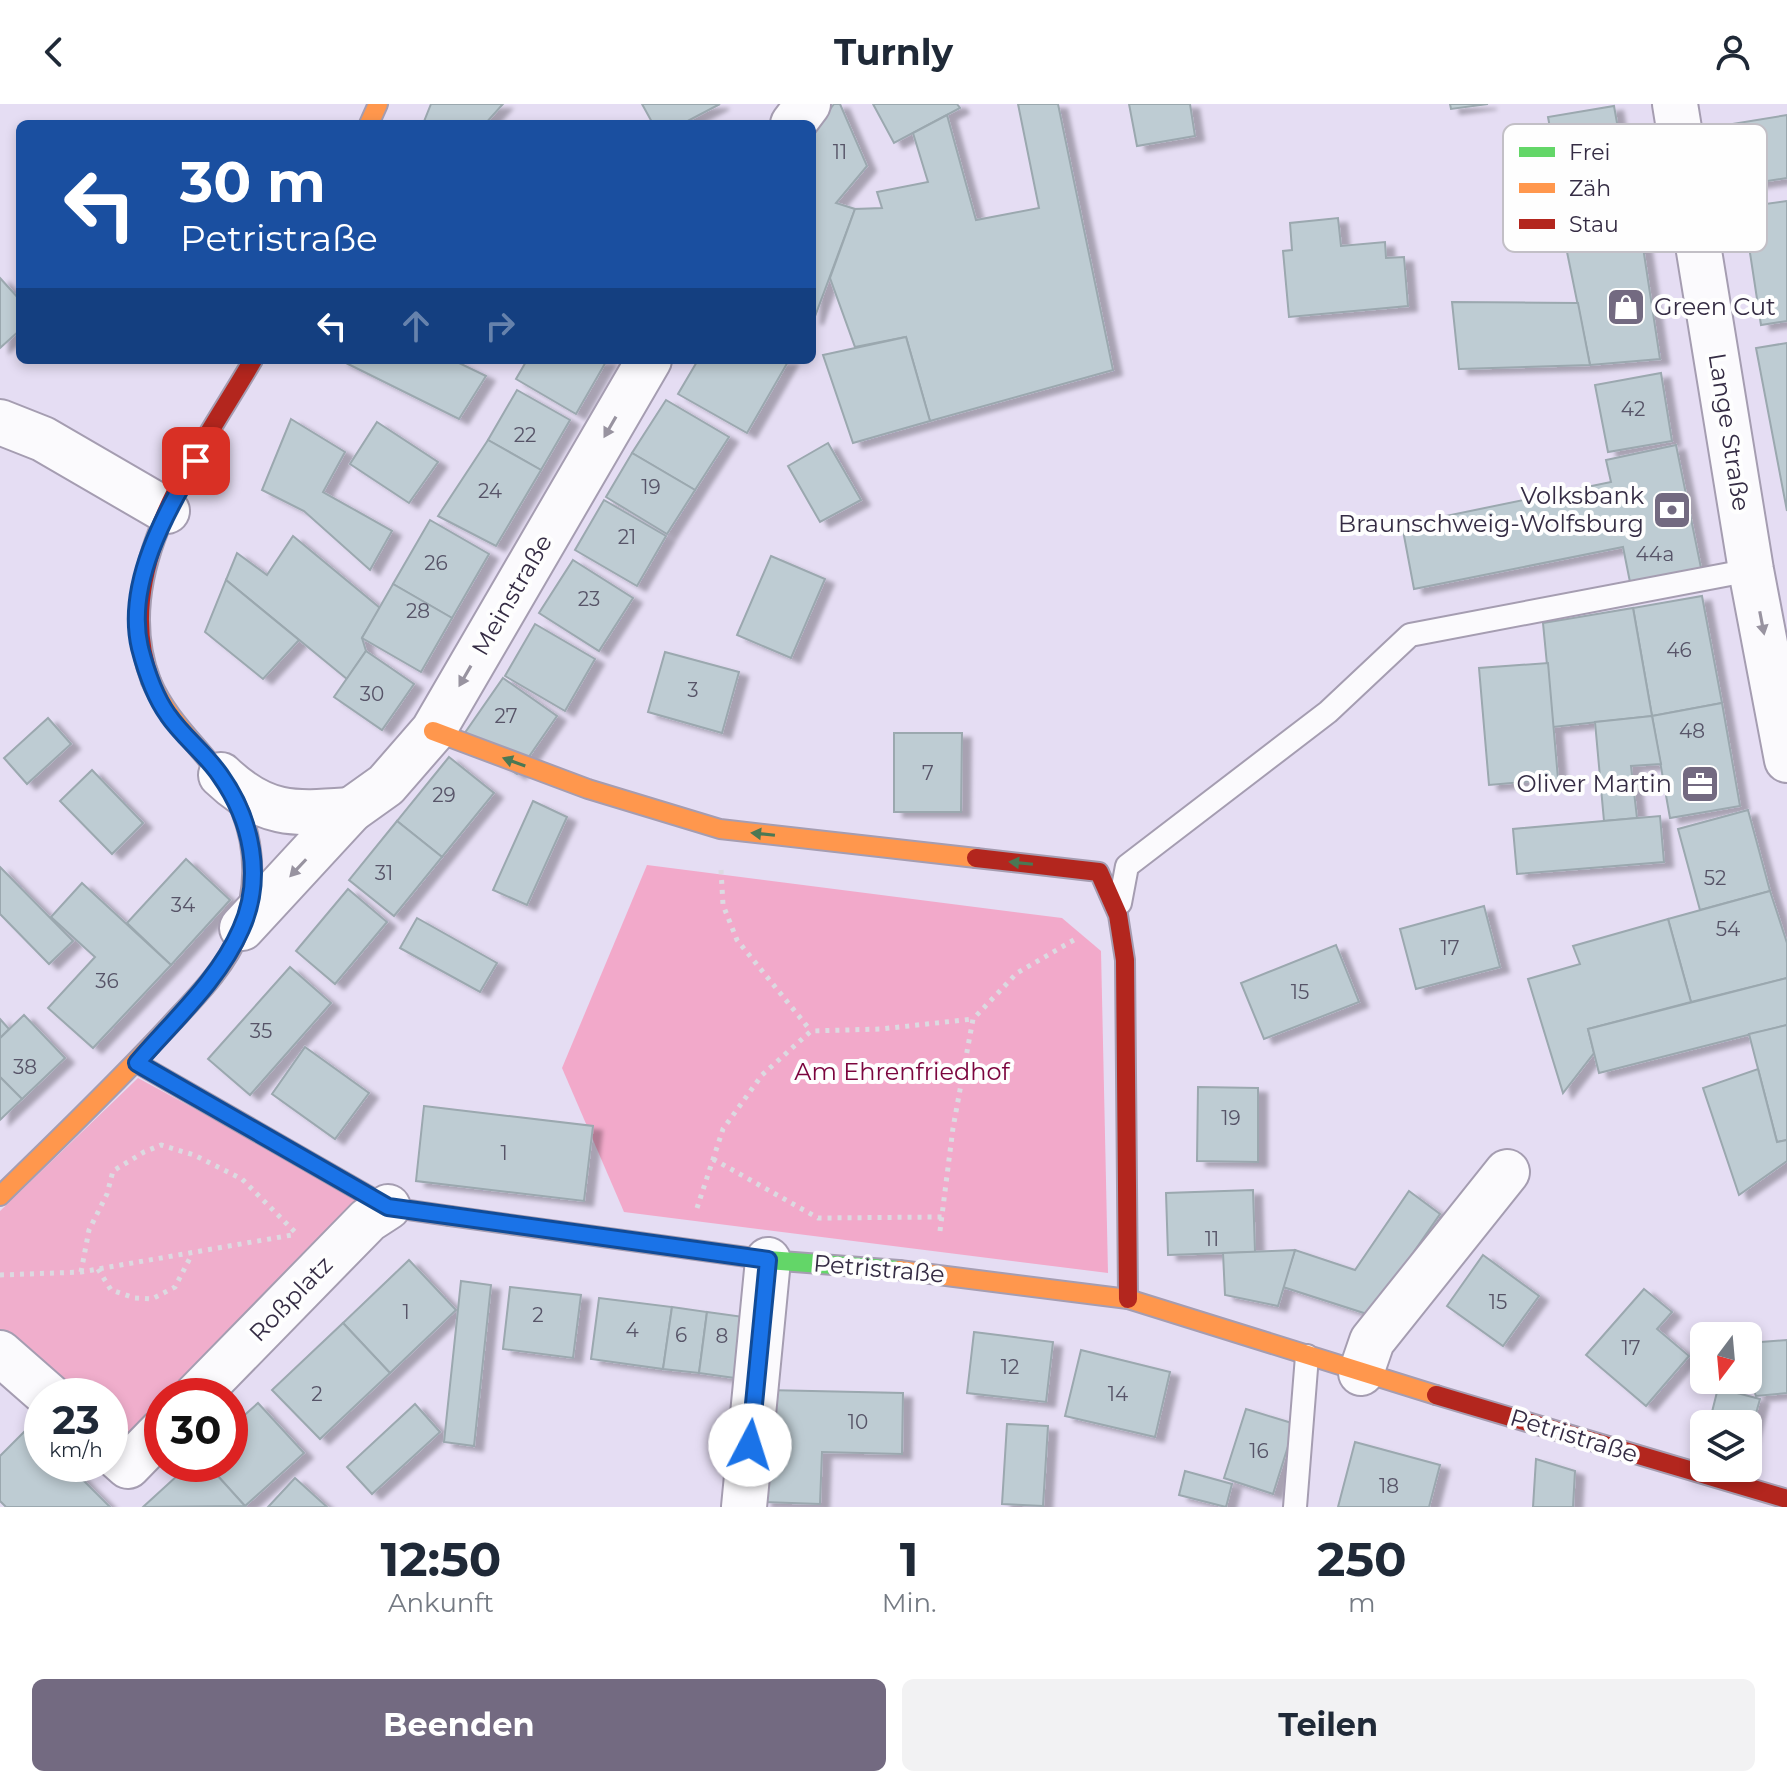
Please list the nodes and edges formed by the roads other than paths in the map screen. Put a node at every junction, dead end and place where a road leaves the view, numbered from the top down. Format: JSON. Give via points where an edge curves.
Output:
{"nodes":[{"id":1,"x":1675,"y":104,"type":"edge"},
{"id":2,"x":1678,"y":124,"type":"edge"},
{"id":3,"x":1699,"y":252,"type":"edge"},
{"id":4,"x":251,"y":364,"type":"edge"},
{"id":5,"x":647,"y":364,"type":"edge"},
{"id":6,"x":0,"y":422,"type":"edge"},
{"id":7,"x":167,"y":511,"type":"junction"},
{"id":8,"x":1751,"y":570,"type":"junction"},
{"id":9,"x":433,"y":731,"type":"junction"},
{"id":10,"x":1787,"y":760,"type":"edge"},
{"id":11,"x":221,"y":775,"type":"junction"},
{"id":12,"x":351,"y":810,"type":"junction"},
{"id":13,"x":1118,"y":915,"type":"junction"},
{"id":14,"x":242,"y":928,"type":"junction"},
{"id":15,"x":137,"y":1063,"type":"junction"},
{"id":16,"x":1507,"y":1172,"type":"dead end"},
{"id":17,"x":0,"y":1196,"type":"edge"},
{"id":18,"x":378,"y":1213,"type":"junction"},
{"id":19,"x":768,"y":1260,"type":"junction"},
{"id":20,"x":1128,"y":1299,"type":"junction"},
{"id":21,"x":0,"y":1353,"type":"edge"},
{"id":22,"x":1307,"y":1356,"type":"junction"},
{"id":23,"x":1361,"y":1373,"type":"junction"},
{"id":24,"x":28,"y":1378,"type":"edge"},
{"id":25,"x":214,"y":1378,"type":"edge"},
{"id":26,"x":144,"y":1450,"type":"edge"},
{"id":27,"x":128,"y":1466,"type":"edge"},
{"id":28,"x":1787,"y":1499,"type":"edge"},
{"id":29,"x":744,"y":1507,"type":"edge"},
{"id":30,"x":1295,"y":1507,"type":"edge"}],
"edges":[{"from":1,"to":2,"type":"street","name":"Lange Straße"},
{"from":3,"to":8,"type":"street","name":"Lange Straße"},
{"from":4,"to":7,"type":"street","name":"Meinstraße"},
{"from":5,"to":9,"type":"street","name":"Meinstraße","one_way":true},
{"from":6,"to":7,"type":"street","via":[[43,439]]},
{"from":7,"to":11,"type":"street","name":"Meinstraße","via":[[142,582],[140,646],[168,715]]},
{"from":8,"to":10,"type":"street","name":"Lange Straße","one_way":true},
{"from":8,"to":13,"type":"lane","via":[[1410,635],[1328,712],[1127,866]]},
{"from":9,"to":12,"type":"street","name":"Meinstraße","via":[[386,785]]},
{"from":13,"to":9,"type":"street","one_way":true,"via":[[1099,872],[720,829],[588,789]]},
{"from":11,"to":12,"type":"street","via":[[242,796],[271,809],[305,814]]},
{"from":11,"to":14,"type":"street","name":"Meinstraße","via":[[253,848],[254,884]]},
{"from":12,"to":14,"type":"street","name":"Meinstraße","one_way":true},
{"from":13,"to":20,"type":"street","via":[[1125,960]]},
{"from":14,"to":15,"type":"street","name":"Meinstraße","via":[[220,968]]},
{"from":15,"to":17,"type":"street","name":"Meinstraße"},
{"from":15,"to":18,"type":"street","name":"Petristraße"},
{"from":16,"to":23,"type":"street","via":[[1372,1341]]},
{"from":18,"to":19,"type":"street","name":"Petristraße"},
{"from":18,"to":25,"type":"street","name":"Roßplatz"},
{"from":19,"to":20,"type":"street","name":"Petristraße","via":[[933,1272]]},
{"from":19,"to":29,"type":"street"},
{"from":20,"to":22,"type":"street","name":"Petristraße"},
{"from":21,"to":24,"type":"street"},
{"from":22,"to":23,"type":"street","name":"Petristraße"},
{"from":22,"to":30,"type":"lane"},
{"from":23,"to":28,"type":"street","name":"Petristraße"},
{"from":26,"to":27,"type":"street"}]}
